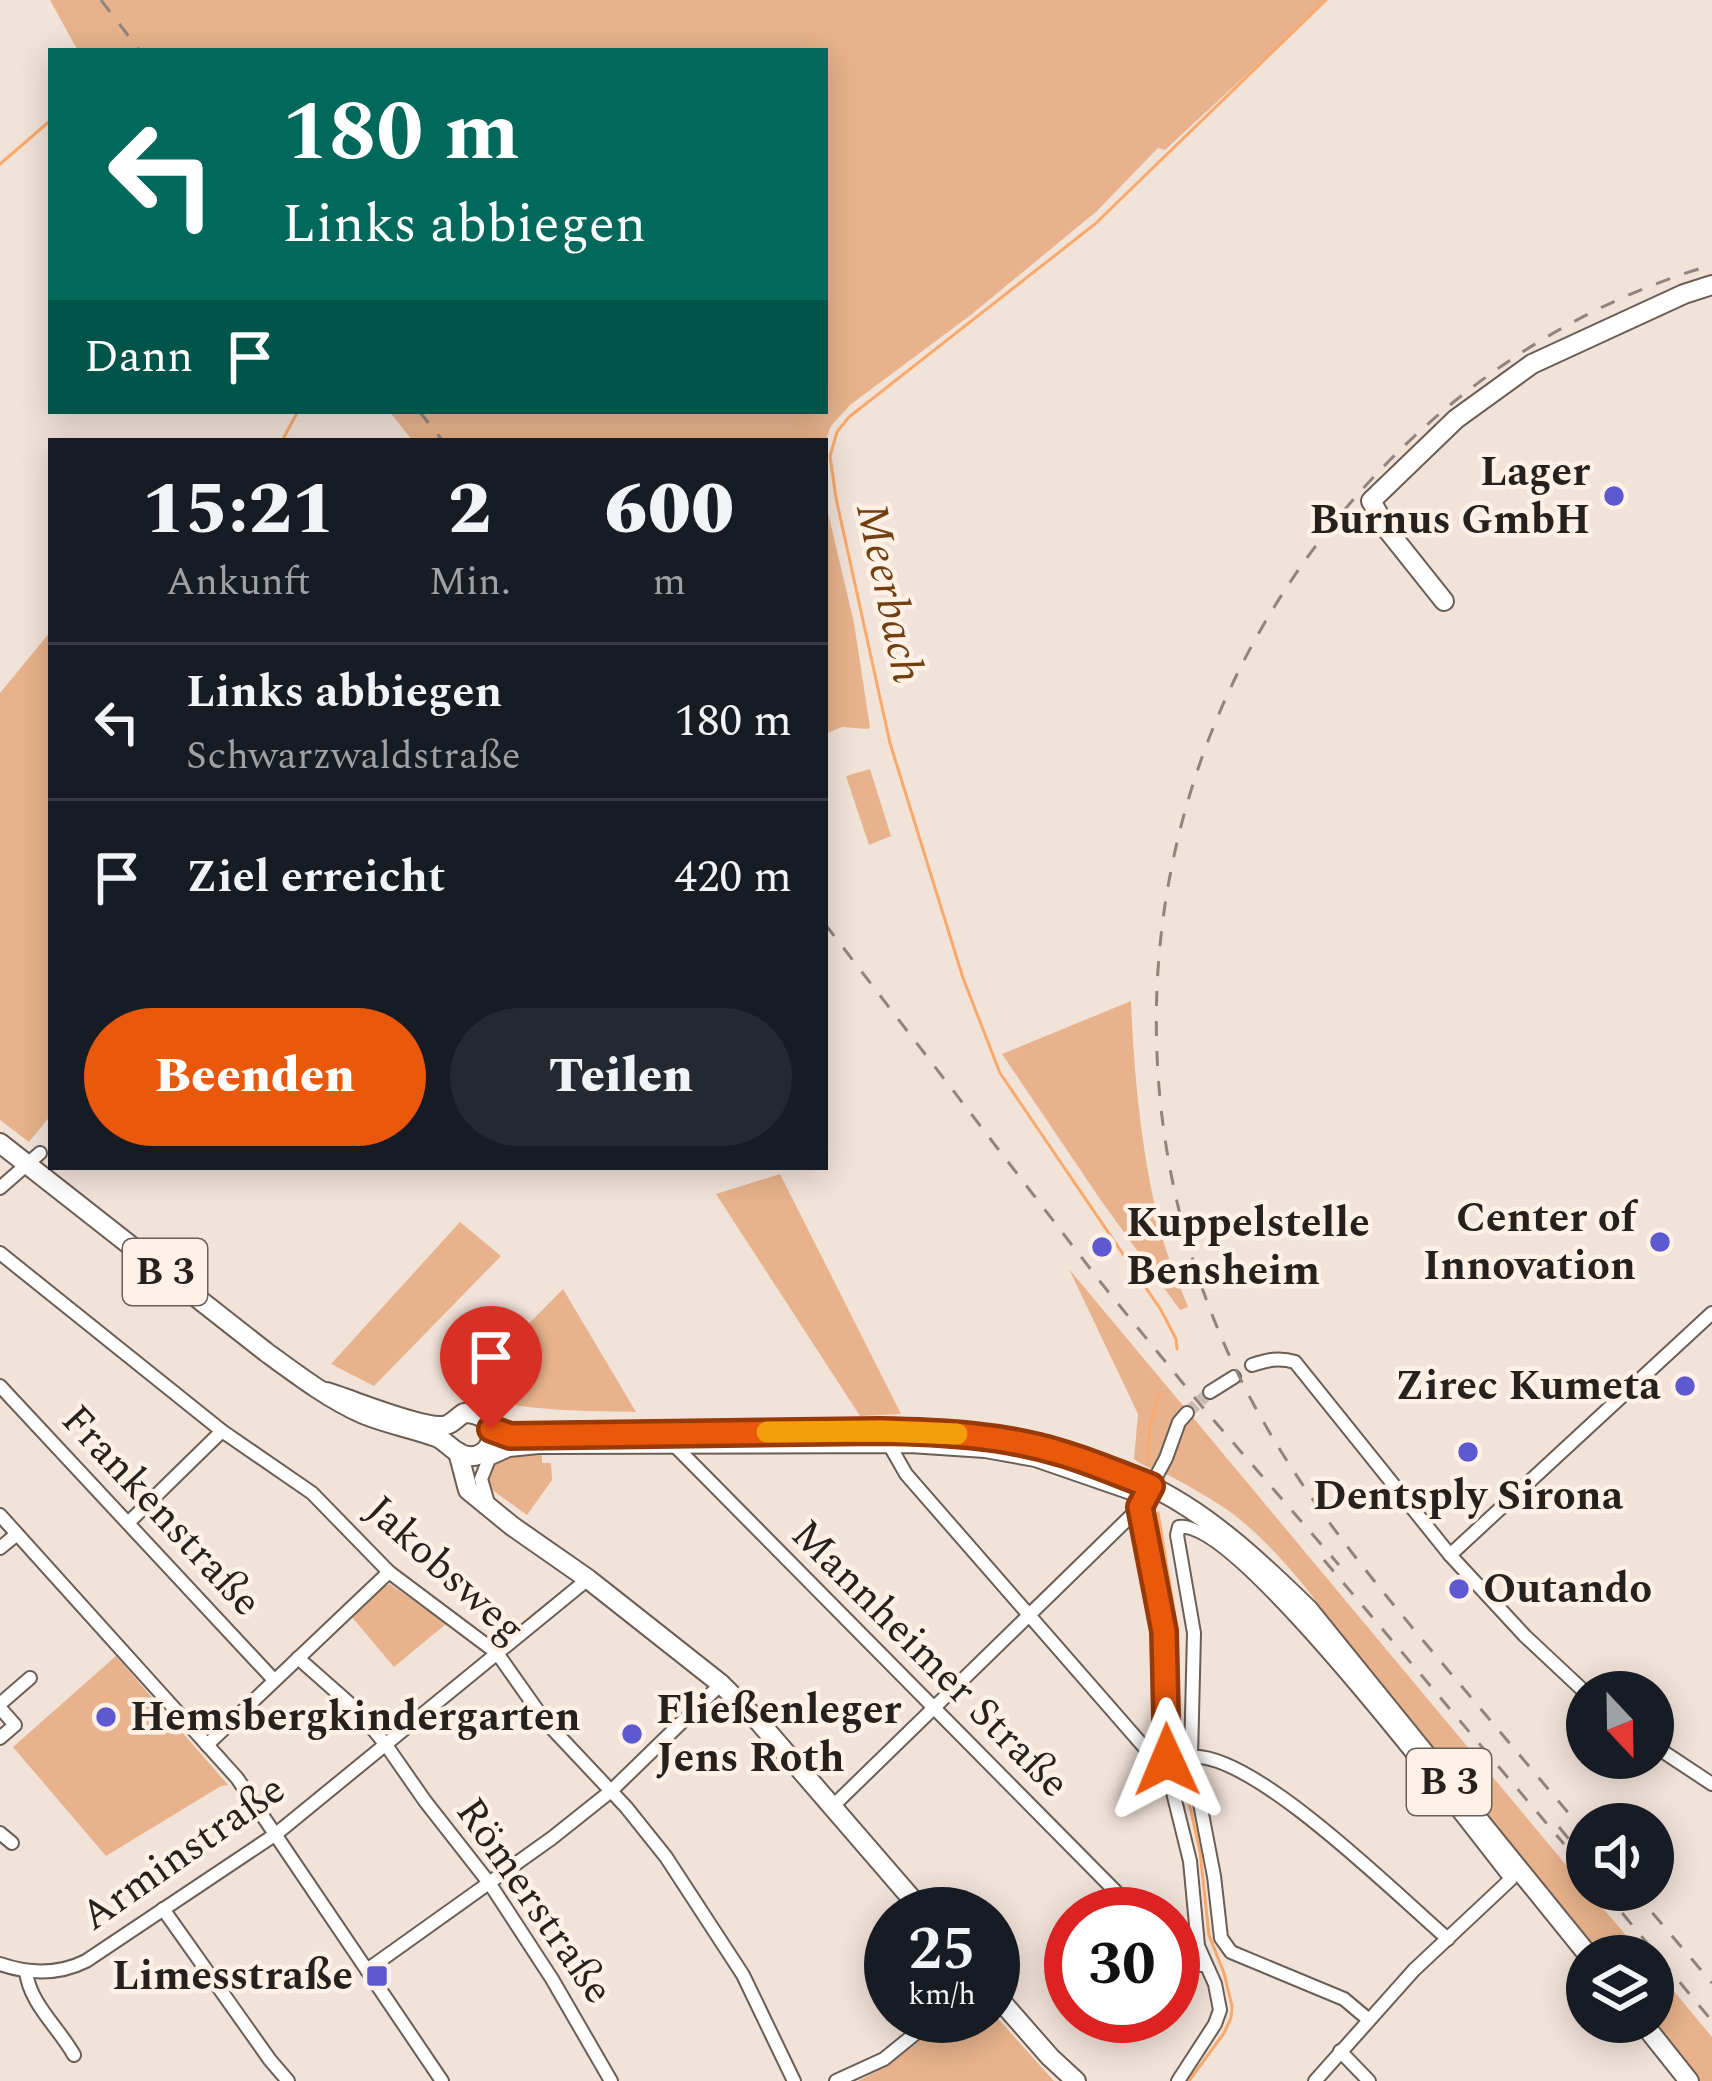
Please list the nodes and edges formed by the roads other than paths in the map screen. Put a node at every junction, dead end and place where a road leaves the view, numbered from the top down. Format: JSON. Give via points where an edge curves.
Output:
{"nodes":[{"id":1,"x":1712,"y":285,"type":"edge"},
{"id":2,"x":1444,"y":601,"type":"dead end"},
{"id":3,"x":0,"y":1143,"type":"edge"},
{"id":4,"x":34,"y":1159,"type":"junction"},
{"id":5,"x":0,"y":1188,"type":"edge"},
{"id":6,"x":0,"y":1253,"type":"edge"},
{"id":7,"x":1712,"y":1313,"type":"edge"},
{"id":8,"x":1252,"y":1365,"type":"dead end"},
{"id":9,"x":1234,"y":1377,"type":"dead end"},
{"id":10,"x":0,"y":1386,"type":"edge"},
{"id":11,"x":1210,"y":1392,"type":"tunnel mouth"},
{"id":12,"x":326,"y":1393,"type":"junction"},
{"id":13,"x":1187,"y":1413,"type":"tunnel mouth"},
{"id":14,"x":451,"y":1424,"type":"junction"},
{"id":15,"x":222,"y":1431,"type":"junction"},
{"id":16,"x":493,"y":1440,"type":"junction"},
{"id":17,"x":890,"y":1446,"type":"junction"},
{"id":18,"x":677,"y":1448,"type":"junction"},
{"id":19,"x":455,"y":1449,"type":"junction"},
{"id":20,"x":1145,"y":1497,"type":"junction"},
{"id":21,"x":484,"y":1504,"type":"junction"},
{"id":22,"x":0,"y":1515,"type":"edge"},
{"id":23,"x":128,"y":1523,"type":"junction"},
{"id":24,"x":17,"y":1534,"type":"junction"},
{"id":25,"x":0,"y":1548,"type":"edge"},
{"id":26,"x":1450,"y":1555,"type":"junction"},
{"id":27,"x":389,"y":1572,"type":"junction"},
{"id":28,"x":588,"y":1579,"type":"junction"},
{"id":29,"x":1029,"y":1617,"type":"junction"},
{"id":30,"x":497,"y":1653,"type":"junction"},
{"id":31,"x":298,"y":1658,"type":"junction"},
{"id":32,"x":1566,"y":1674,"type":"edge"},
{"id":33,"x":30,"y":1678,"type":"dead end"},
{"id":34,"x":274,"y":1680,"type":"junction"},
{"id":35,"x":721,"y":1684,"type":"junction"},
{"id":36,"x":0,"y":1706,"type":"edge"},
{"id":37,"x":934,"y":1710,"type":"junction"},
{"id":38,"x":0,"y":1738,"type":"edge"},
{"id":39,"x":386,"y":1744,"type":"junction"},
{"id":40,"x":207,"y":1745,"type":"junction"},
{"id":41,"x":1191,"y":1757,"type":"junction"},
{"id":42,"x":1674,"y":1759,"type":"edge"},
{"id":43,"x":1167,"y":1760,"type":"junction"},
{"id":44,"x":1712,"y":1784,"type":"edge"},
{"id":45,"x":611,"y":1791,"type":"junction"},
{"id":46,"x":832,"y":1807,"type":"junction"},
{"id":47,"x":0,"y":1833,"type":"edge"},
{"id":48,"x":276,"y":1834,"type":"junction"},
{"id":49,"x":12,"y":1843,"type":"dead end"},
{"id":50,"x":490,"y":1884,"type":"junction"},
{"id":51,"x":902,"y":1887,"type":"edge"},
{"id":52,"x":1111,"y":1887,"type":"edge"},
{"id":53,"x":163,"y":1909,"type":"junction"},
{"id":54,"x":1572,"y":1935,"type":"edge"},
{"id":55,"x":1448,"y":1939,"type":"junction"},
{"id":56,"x":0,"y":1964,"type":"edge"},
{"id":57,"x":1200,"y":1964,"type":"edge"},
{"id":58,"x":1205,"y":1965,"type":"junction"},
{"id":59,"x":367,"y":1970,"type":"junction"},
{"id":60,"x":26,"y":1971,"type":"junction"},
{"id":61,"x":1369,"y":2020,"type":"junction"},
{"id":62,"x":1020,"y":2023,"type":"edge"},
{"id":63,"x":904,"y":2043,"type":"edge"},
{"id":64,"x":1659,"y":2043,"type":"edge"},
{"id":65,"x":1340,"y":2051,"type":"junction"},
{"id":66,"x":74,"y":2055,"type":"dead end"},
{"id":67,"x":289,"y":2081,"type":"edge"},
{"id":68,"x":442,"y":2081,"type":"edge"},
{"id":69,"x":611,"y":2081,"type":"edge"},
{"id":70,"x":794,"y":2081,"type":"edge"},
{"id":71,"x":836,"y":2081,"type":"edge"},
{"id":72,"x":1076,"y":2081,"type":"edge"},
{"id":73,"x":1178,"y":2081,"type":"edge"},
{"id":74,"x":1316,"y":2081,"type":"edge"},
{"id":75,"x":1369,"y":2081,"type":"edge"},
{"id":76,"x":1689,"y":2081,"type":"edge"}],
"edges":[{"from":1,"to":2,"type":"main road","via":[[1532,364],[1456,419],[1371,501]]},
{"from":3,"to":4,"type":"main road","number":"B 3"},
{"from":4,"to":5,"type":"street"},
{"from":4,"to":12,"type":"main road","number":"B 3"},
{"from":6,"to":15,"type":"street","name":"Jakobsweg"},
{"from":7,"to":26,"type":"street"},
{"from":8,"to":26,"type":"street","via":[[1295,1362]]},
{"from":9,"to":11,"type":"street"},
{"from":10,"to":23,"type":"street","name":"Frankenstraße"},
{"from":12,"to":14,"type":"main road","number":"B 3"},
{"from":12,"to":19,"type":"main road","number":"B 3"},
{"from":13,"to":20,"type":"street"},
{"from":14,"to":16,"type":"main road","number":"B 3","via":[[472,1412]]},
{"from":14,"to":19,"type":"main road"},
{"from":15,"to":23,"type":"street"},
{"from":15,"to":27,"type":"street","name":"Jakobsweg","via":[[312,1493]]},
{"from":16,"to":19,"type":"main road","number":"B 3","via":[[467,1456]]},
{"from":16,"to":20,"type":"main road","number":"B 3","via":[[942,1433],[1061,1453]]},
{"from":16,"to":21,"type":"main road","via":[[472,1472]]},
{"from":17,"to":18,"type":"street"},
{"from":17,"to":20,"type":"street","via":[[1035,1460]]},
{"from":17,"to":29,"type":"street"},
{"from":18,"to":21,"type":"street","via":[[497,1453],[484,1466]]},
{"from":18,"to":37,"type":"street","name":"Mannheimer Straße"},
{"from":19,"to":21,"type":"main road","via":[[465,1484]]},
{"from":20,"to":29,"type":"street"},
{"from":20,"to":43,"type":"street","via":[[1164,1631]]},
{"from":20,"to":54,"type":"main road","number":"B 3","via":[[1213,1526],[1307,1609]]},
{"from":21,"to":28,"type":"main road"},
{"from":22,"to":24,"type":"street"},
{"from":23,"to":34,"type":"street","name":"Frankenstraße"},
{"from":24,"to":25,"type":"street"},
{"from":24,"to":40,"type":"street"},
{"from":26,"to":32,"type":"street"},
{"from":27,"to":30,"type":"street","name":"Jakobsweg"},
{"from":27,"to":31,"type":"street"},
{"from":28,"to":30,"type":"street","name":"Arminstraße"},
{"from":28,"to":35,"type":"main road"},
{"from":29,"to":37,"type":"street"},
{"from":29,"to":43,"type":"street","via":[[1152,1756]]},
{"from":30,"to":39,"type":"street","name":"Arminstraße"},
{"from":30,"to":45,"type":"street","name":"Jakobsweg","via":[[545,1721]]},
{"from":31,"to":34,"type":"street"},
{"from":31,"to":39,"type":"street","name":"Römerstraße"},
{"from":33,"to":36,"type":"street"},
{"from":34,"to":40,"type":"street"},
{"from":35,"to":45,"type":"street"},
{"from":35,"to":46,"type":"main road"},
{"from":36,"to":38,"type":"street","via":[[15,1725]]},
{"from":37,"to":46,"type":"street"},
{"from":37,"to":52,"type":"street","name":"Mannheimer Straße"},
{"from":39,"to":48,"type":"street","name":"Arminstraße"},
{"from":39,"to":50,"type":"street","name":"Römerstraße"},
{"from":40,"to":48,"type":"street"},
{"from":41,"to":55,"type":"street","via":[[1207,1756],[1267,1787]]},
{"from":41,"to":55,"type":"street","via":[[1194,1633],[1177,1535],[1190,1526],[1301,1622],[1511,1879]]},
{"from":41,"to":61,"type":"street","via":[[1224,1944],[1344,1999]]},
{"from":42,"to":44,"type":"street"},
{"from":43,"to":58,"type":"street"},
{"from":45,"to":50,"type":"street"},
{"from":45,"to":70,"type":"street","name":"Jakobsweg","via":[[666,1857],[743,1975]]},
{"from":46,"to":51,"type":"main road"},
{"from":47,"to":49,"type":"street"},
{"from":48,"to":53,"type":"street","name":"Arminstraße"},
{"from":48,"to":59,"type":"street"},
{"from":50,"to":59,"type":"street"},
{"from":50,"to":69,"type":"street","name":"Römerstraße"},
{"from":53,"to":60,"type":"street","name":"Arminstraße","via":[[74,1967]]},
{"from":53,"to":67,"type":"street"},
{"from":55,"to":61,"type":"street"},
{"from":56,"to":60,"type":"street","name":"Arminstraße"},
{"from":57,"to":58,"type":"street"},
{"from":58,"to":73,"type":"street","via":[[1220,2011]]},
{"from":59,"to":68,"type":"street"},
{"from":60,"to":66,"type":"street"},
{"from":61,"to":65,"type":"street"},
{"from":62,"to":72,"type":"main road"},
{"from":63,"to":71,"type":"street"},
{"from":64,"to":76,"type":"main road"},
{"from":65,"to":74,"type":"street"},
{"from":65,"to":75,"type":"street"}]}
